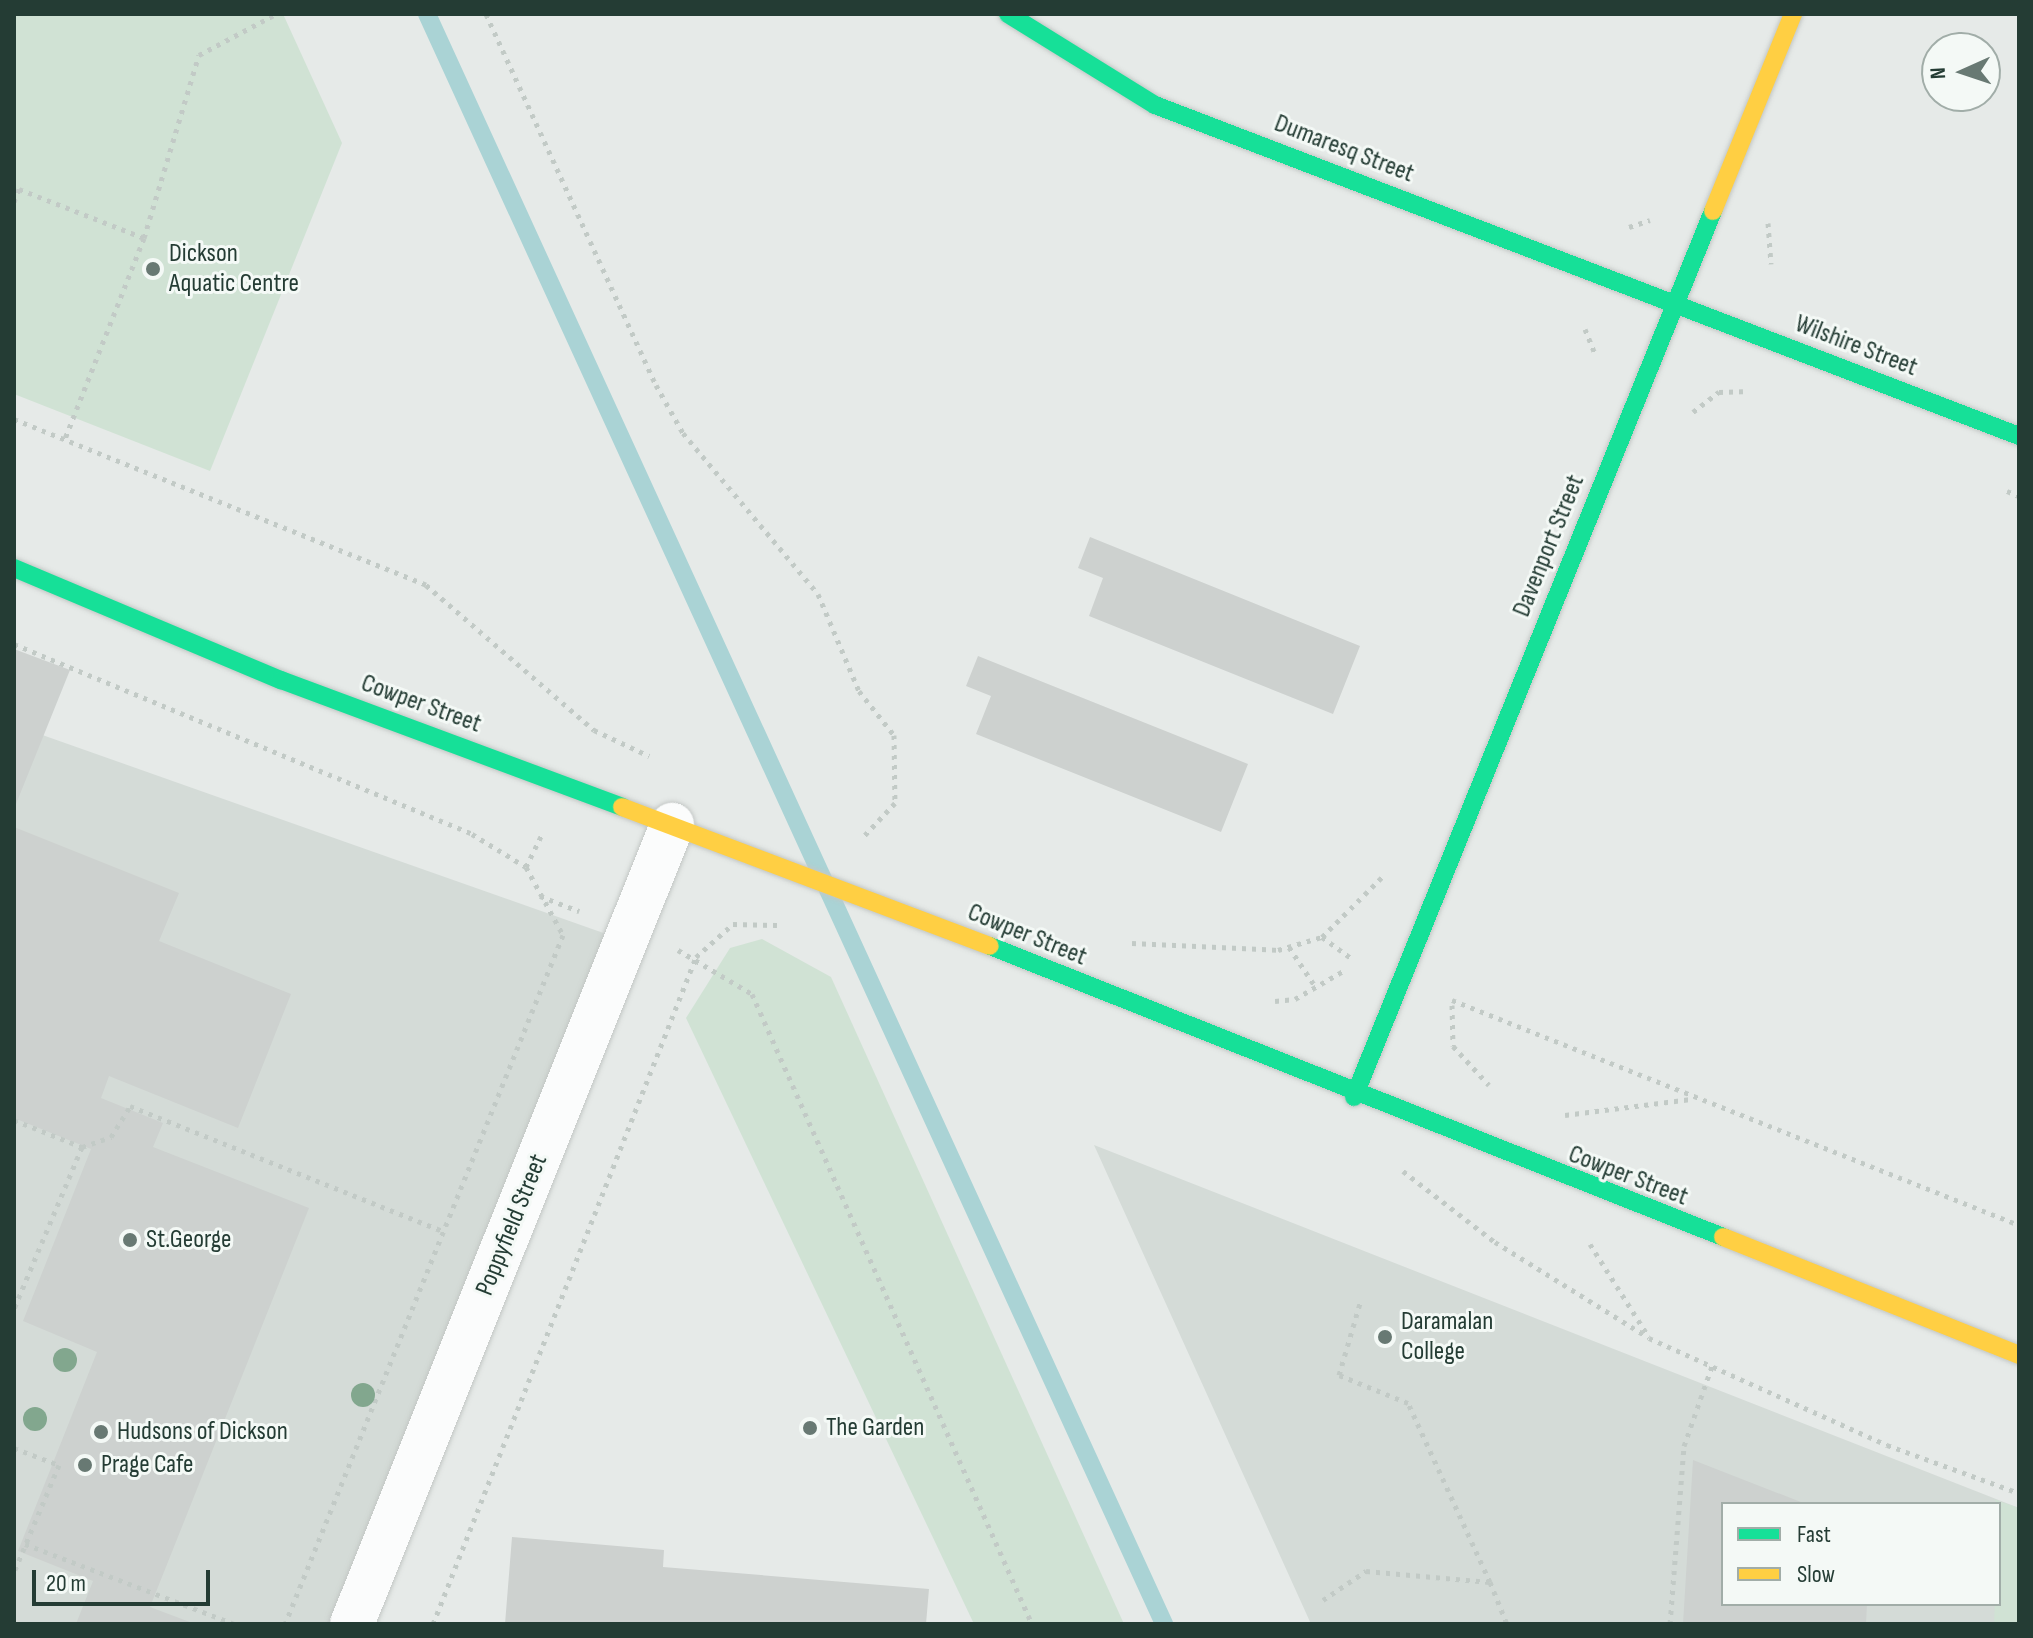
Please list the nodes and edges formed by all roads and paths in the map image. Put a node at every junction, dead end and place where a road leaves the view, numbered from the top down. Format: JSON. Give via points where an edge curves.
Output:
{"nodes":[{"id":1,"x":276,"y":14,"type":"edge"},
{"id":2,"x":486,"y":14,"type":"edge"},
{"id":3,"x":1008,"y":14,"type":"edge"},
{"id":4,"x":1793,"y":14,"type":"edge"},
{"id":5,"x":14,"y":202,"type":"edge"},
{"id":6,"x":1768,"y":208,"type":"dead end"},
{"id":7,"x":144,"y":238,"type":"junction"},
{"id":8,"x":1771,"y":264,"type":"dead end"},
{"id":9,"x":1675,"y":304,"type":"junction"},
{"id":10,"x":14,"y":419,"type":"edge"},
{"id":11,"x":2019,"y":436,"type":"edge"},
{"id":12,"x":65,"y":439,"type":"junction"},
{"id":13,"x":14,"y":568,"type":"edge"},
{"id":14,"x":14,"y":644,"type":"edge"},
{"id":15,"x":663,"y":763,"type":"dead end"},
{"id":16,"x":672,"y":825,"type":"junction"},
{"id":17,"x":860,"y":841,"type":"dead end"},
{"id":18,"x":1389,"y":868,"type":"dead end"},
{"id":19,"x":762,"y":921,"type":"dead end"},
{"id":20,"x":1322,"y":937,"type":"junction"},
{"id":21,"x":1119,"y":942,"type":"dead end"},
{"id":22,"x":1289,"y":947,"type":"junction"},
{"id":23,"x":1129,"y":952,"type":"dead end"},
{"id":24,"x":696,"y":957,"type":"junction"},
{"id":25,"x":1141,"y":957,"type":"dead end"},
{"id":26,"x":1317,"y":989,"type":"junction"},
{"id":27,"x":1266,"y":1001,"type":"dead end"},
{"id":28,"x":1498,"y":1093,"type":"dead end"},
{"id":29,"x":1354,"y":1097,"type":"junction"},
{"id":30,"x":1691,"y":1099,"type":"junction"},
{"id":31,"x":1556,"y":1116,"type":"dead end"},
{"id":32,"x":14,"y":1120,"type":"edge"},
{"id":33,"x":82,"y":1147,"type":"junction"},
{"id":34,"x":1419,"y":1171,"type":"dead end"},
{"id":35,"x":2019,"y":1225,"type":"edge"},
{"id":36,"x":443,"y":1231,"type":"junction"},
{"id":37,"x":1577,"y":1237,"type":"dead end"},
{"id":38,"x":1361,"y":1300,"type":"dead end"},
{"id":39,"x":14,"y":1309,"type":"edge"},
{"id":40,"x":1649,"y":1338,"type":"junction"},
{"id":41,"x":2019,"y":1355,"type":"edge"},
{"id":42,"x":1712,"y":1366,"type":"junction"},
{"id":43,"x":14,"y":1448,"type":"edge"},
{"id":44,"x":2019,"y":1493,"type":"edge"},
{"id":45,"x":25,"y":1544,"type":"junction"},
{"id":46,"x":14,"y":1572,"type":"edge"},
{"id":47,"x":1490,"y":1582,"type":"junction"},
{"id":48,"x":1323,"y":1600,"type":"dead end"},
{"id":49,"x":235,"y":1624,"type":"edge"},
{"id":50,"x":285,"y":1624,"type":"edge"},
{"id":51,"x":352,"y":1624,"type":"edge"},
{"id":52,"x":433,"y":1624,"type":"edge"},
{"id":53,"x":1032,"y":1624,"type":"edge"},
{"id":54,"x":1507,"y":1624,"type":"edge"},
{"id":55,"x":1670,"y":1624,"type":"edge"}],
"edges":[{"from":1,"to":7,"type":"path","via":[[199,55]]},
{"from":2,"to":17,"type":"path","via":[[656,385],[683,433],[818,594],[859,691],[894,735],[895,803]]},
{"from":3,"to":9,"type":"street","name":"Dumaresq Street","via":[[1155,105]]},
{"from":4,"to":9,"type":"street","name":"Davenport Street"},
{"from":5,"to":7,"type":"path","via":[[19,189]]},
{"from":6,"to":8,"type":"path"},
{"from":7,"to":12,"type":"path"},
{"from":9,"to":11,"type":"street","name":"Wilshire Street"},
{"from":9,"to":29,"type":"street","name":"Davenport Street"},
{"from":10,"to":12,"type":"path"},
{"from":12,"to":15,"type":"path","via":[[426,585],[594,730]]},
{"from":13,"to":16,"type":"street","name":"Cowper Street","via":[[281,680]]},
{"from":14,"to":36,"type":"path","via":[[472,834],[526,867],[563,935]]},
{"from":16,"to":29,"type":"street","name":"Cowper Street","via":[[886,905]]},
{"from":16,"to":51,"type":"street","name":"Poppyfield Street"},
{"from":18,"to":20,"type":"path","via":[[1352,915]]},
{"from":19,"to":24,"type":"path","via":[[733,924]]},
{"from":20,"to":22,"type":"path"},
{"from":20,"to":26,"type":"path","via":[[1356,963]]},
{"from":21,"to":22,"type":"path"},
{"from":22,"to":26,"type":"path"},
{"from":23,"to":25,"type":"path"},
{"from":24,"to":52,"type":"path"},
{"from":24,"to":53,"type":"path","via":[[752,994]]},
{"from":26,"to":27,"type":"path"},
{"from":28,"to":30,"type":"path","via":[[1453,1046],[1452,1000]]},
{"from":29,"to":41,"type":"street","name":"Cowper Street"},
{"from":30,"to":31,"type":"path"},
{"from":30,"to":35,"type":"path"},
{"from":32,"to":33,"type":"path"},
{"from":33,"to":36,"type":"path","via":[[111,1137],[130,1106]]},
{"from":33,"to":39,"type":"path"},
{"from":34,"to":40,"type":"path","via":[[1390,1161],[1495,1242]]},
{"from":36,"to":50,"type":"path"},
{"from":37,"to":40,"type":"path","via":[[1589,1243]]},
{"from":38,"to":47,"type":"path","via":[[1339,1375],[1408,1403]]},
{"from":40,"to":42,"type":"path"},
{"from":42,"to":44,"type":"path","via":[[1887,1445]]},
{"from":42,"to":55,"type":"path","via":[[1684,1446]]},
{"from":43,"to":45,"type":"path","via":[[59,1465]]},
{"from":45,"to":46,"type":"path"},
{"from":45,"to":49,"type":"path"},
{"from":47,"to":48,"type":"path","via":[[1366,1571]]},
{"from":47,"to":54,"type":"path"}]}
